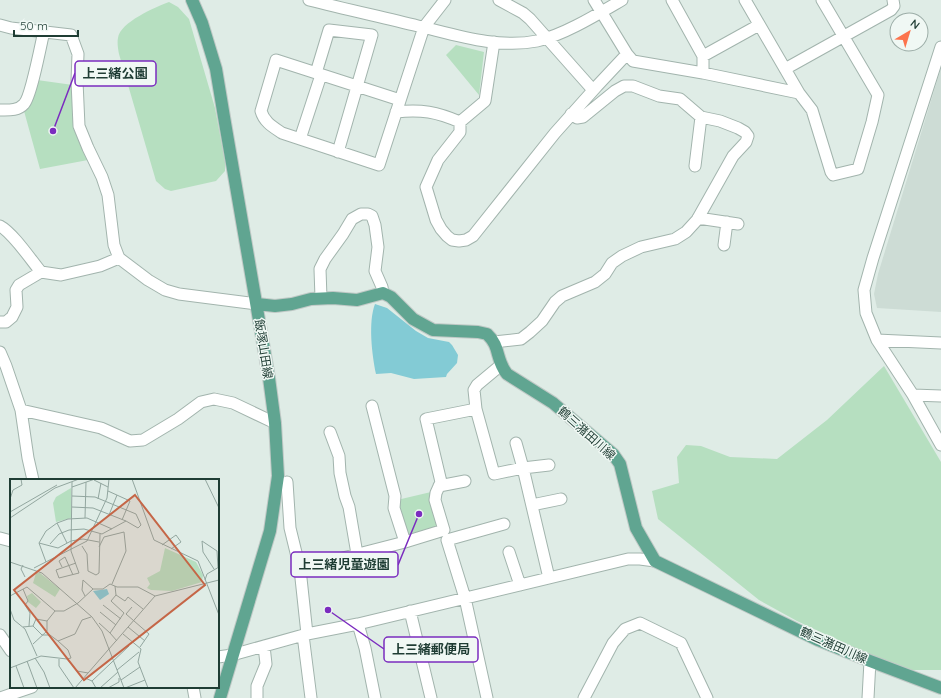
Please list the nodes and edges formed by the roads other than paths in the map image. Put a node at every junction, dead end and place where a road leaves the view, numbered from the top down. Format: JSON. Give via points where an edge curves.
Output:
{"nodes":[{"id":1,"x":192,"y":0,"type":"edge"},
{"id":2,"x":308,"y":0,"type":"edge"},
{"id":3,"x":445,"y":0,"type":"edge"},
{"id":4,"x":499,"y":0,"type":"edge"},
{"id":5,"x":594,"y":0,"type":"edge"},
{"id":6,"x":622,"y":0,"type":"edge"},
{"id":7,"x":672,"y":0,"type":"edge"},
{"id":8,"x":745,"y":0,"type":"edge"},
{"id":9,"x":822,"y":0,"type":"edge"},
{"id":10,"x":893,"y":0,"type":"edge"},
{"id":11,"x":602,"y":12,"type":"junction"},
{"id":12,"x":0,"y":25,"type":"edge"},
{"id":13,"x":759,"y":25,"type":"junction"},
{"id":14,"x":424,"y":27,"type":"junction"},
{"id":15,"x":44,"y":31,"type":"junction"},
{"id":16,"x":843,"y":36,"type":"junction"},
{"id":17,"x":545,"y":38,"type":"junction"},
{"id":18,"x":494,"y":42,"type":"junction"},
{"id":19,"x":941,"y":47,"type":"edge"},
{"id":20,"x":627,"y":54,"type":"junction"},
{"id":21,"x":703,"y":56,"type":"junction"},
{"id":22,"x":785,"y":69,"type":"junction"},
{"id":23,"x":703,"y":73,"type":"junction"},
{"id":24,"x":319,"y":74,"type":"junction"},
{"id":25,"x":357,"y":86,"type":"junction"},
{"id":26,"x":593,"y":90,"type":"junction"},
{"id":27,"x":799,"y":93,"type":"junction"},
{"id":28,"x":400,"y":100,"type":"junction"},
{"id":29,"x":0,"y":110,"type":"edge"},
{"id":30,"x":396,"y":112,"type":"junction"},
{"id":31,"x":571,"y":114,"type":"junction"},
{"id":32,"x":701,"y":116,"type":"junction"},
{"id":33,"x":460,"y":122,"type":"junction"},
{"id":34,"x":300,"y":139,"type":"junction"},
{"id":35,"x":338,"y":152,"type":"junction"},
{"id":36,"x":695,"y":166,"type":"dead end"},
{"id":37,"x":698,"y":218,"type":"junction"},
{"id":38,"x":727,"y":222,"type":"junction"},
{"id":39,"x":738,"y":224,"type":"dead end"},
{"id":40,"x":0,"y":226,"type":"edge"},
{"id":41,"x":724,"y":245,"type":"dead end"},
{"id":42,"x":120,"y":258,"type":"junction"},
{"id":43,"x":41,"y":272,"type":"junction"},
{"id":44,"x":383,"y":293,"type":"junction"},
{"id":45,"x":322,"y":298,"type":"junction"},
{"id":46,"x":257,"y":304,"type":"junction"},
{"id":47,"x":0,"y":322,"type":"edge"},
{"id":48,"x":877,"y":340,"type":"junction"},
{"id":49,"x":494,"y":342,"type":"junction"},
{"id":50,"x":941,"y":343,"type":"edge"},
{"id":51,"x":0,"y":352,"type":"edge"},
{"id":52,"x":501,"y":365,"type":"junction"},
{"id":53,"x":913,"y":395,"type":"junction"},
{"id":54,"x":941,"y":396,"type":"edge"},
{"id":55,"x":372,"y":406,"type":"dead end"},
{"id":56,"x":476,"y":409,"type":"junction"},
{"id":57,"x":21,"y":410,"type":"junction"},
{"id":58,"x":275,"y":423,"type":"junction"},
{"id":59,"x":330,"y":432,"type":"dead end"},
{"id":60,"x":516,"y":443,"type":"dead end"},
{"id":61,"x":941,"y":445,"type":"edge"},
{"id":62,"x":549,"y":466,"type":"dead end"},
{"id":63,"x":523,"y":468,"type":"junction"},
{"id":64,"x":33,"y":479,"type":"edge"},
{"id":65,"x":465,"y":481,"type":"dead end"},
{"id":66,"x":288,"y":482,"type":"dead end"},
{"id":67,"x":439,"y":486,"type":"junction"},
{"id":68,"x":561,"y":499,"type":"dead end"},
{"id":69,"x":532,"y":505,"type":"junction"},
{"id":70,"x":504,"y":524,"type":"dead end"},
{"id":71,"x":0,"y":538,"type":"edge"},
{"id":72,"x":10,"y":541,"type":"edge"},
{"id":73,"x":405,"y":542,"type":"junction"},
{"id":74,"x":509,"y":552,"type":"dead end"},
{"id":75,"x":357,"y":554,"type":"junction"},
{"id":76,"x":655,"y":561,"type":"junction"},
{"id":77,"x":300,"y":569,"type":"junction"},
{"id":78,"x":549,"y":578,"type":"junction"},
{"id":79,"x":520,"y":585,"type":"junction"},
{"id":80,"x":465,"y":598,"type":"junction"},
{"id":81,"x":410,"y":611,"type":"junction"},
{"id":82,"x":358,"y":624,"type":"junction"},
{"id":83,"x":305,"y":634,"type":"junction"},
{"id":84,"x":0,"y":635,"type":"edge"},
{"id":85,"x":264,"y":646,"type":"junction"},
{"id":86,"x":10,"y":650,"type":"edge"},
{"id":87,"x":232,"y":654,"type":"junction"},
{"id":88,"x":219,"y":657,"type":"edge"},
{"id":89,"x":870,"y":661,"type":"junction"},
{"id":90,"x":29,"y":688,"type":"edge"},
{"id":91,"x":193,"y":688,"type":"edge"},
{"id":92,"x":941,"y":688,"type":"edge"},
{"id":93,"x":6,"y":697,"type":"edge"},
{"id":94,"x":195,"y":698,"type":"edge"},
{"id":95,"x":220,"y":698,"type":"edge"},
{"id":96,"x":257,"y":698,"type":"edge"},
{"id":97,"x":311,"y":698,"type":"edge"},
{"id":98,"x":375,"y":698,"type":"edge"},
{"id":99,"x":431,"y":698,"type":"edge"},
{"id":100,"x":487,"y":698,"type":"edge"},
{"id":101,"x":584,"y":698,"type":"edge"},
{"id":102,"x":707,"y":698,"type":"edge"},
{"id":103,"x":868,"y":698,"type":"edge"}],
"edges":[{"from":1,"to":46,"type":"main road","name":"飯塚山田線","via":[[216,69]]},
{"from":2,"to":14,"type":"street"},
{"from":3,"to":14,"type":"street"},
{"from":4,"to":17,"type":"street","via":[[523,13]]},
{"from":5,"to":11,"type":"street"},
{"from":6,"to":11,"type":"street"},
{"from":7,"to":21,"type":"street"},
{"from":8,"to":13,"type":"street"},
{"from":9,"to":16,"type":"street"},
{"from":10,"to":16,"type":"street","via":[[894,6],[891,10]]},
{"from":11,"to":17,"type":"street"},
{"from":11,"to":20,"type":"street"},
{"from":12,"to":15,"type":"street"},
{"from":13,"to":21,"type":"street"},
{"from":13,"to":22,"type":"street"},
{"from":14,"to":18,"type":"street","via":[[461,37]]},
{"from":14,"to":28,"type":"street"},
{"from":15,"to":29,"type":"street","via":[[25,104],[17,109]]},
{"from":15,"to":42,"type":"street","via":[[72,35],[78,54],[79,126],[108,195],[114,245]]},
{"from":16,"to":22,"type":"street"},
{"from":16,"to":27,"type":"street","via":[[878,95],[858,169],[833,175],[812,110]]},
{"from":17,"to":18,"type":"street","via":[[514,43]]},
{"from":17,"to":26,"type":"street"},
{"from":18,"to":33,"type":"street","via":[[485,101]]},
{"from":19,"to":48,"type":"street","via":[[864,290],[866,313]]},
{"from":20,"to":23,"type":"street","via":[[637,63]]},
{"from":20,"to":26,"type":"street"},
{"from":21,"to":23,"type":"street"},
{"from":22,"to":27,"type":"street"},
{"from":23,"to":27,"type":"street"},
{"from":24,"to":25,"type":"street"},
{"from":24,"to":25,"type":"street","via":[[329,30],[372,35]]},
{"from":24,"to":34,"type":"street"},
{"from":24,"to":34,"type":"street","via":[[276,60],[261,111],[273,128]]},
{"from":25,"to":28,"type":"street"},
{"from":25,"to":35,"type":"street"},
{"from":26,"to":31,"type":"street"},
{"from":28,"to":30,"type":"street"},
{"from":30,"to":33,"type":"street","via":[[434,112]]},
{"from":30,"to":35,"type":"street","via":[[379,165]]},
{"from":31,"to":32,"type":"street","via":[[577,118],[582,117],[615,90],[633,86],[659,96],[680,99]]},
{"from":31,"to":33,"type":"street","via":[[473,236],[459,241],[452,240],[441,229],[426,187],[438,160],[460,132]]},
{"from":32,"to":36,"type":"street"},
{"from":32,"to":37,"type":"street","via":[[738,128],[748,136],[730,161]]},
{"from":34,"to":35,"type":"street"},
{"from":37,"to":38,"type":"street"},
{"from":37,"to":49,"type":"street","via":[[686,232],[675,239],[642,247],[622,256],[595,282],[562,296],[542,321],[521,339]]},
{"from":38,"to":39,"type":"street"},
{"from":38,"to":41,"type":"street"},
{"from":40,"to":43,"type":"street","via":[[17,242]]},
{"from":42,"to":43,"type":"street","via":[[100,266],[61,275]]},
{"from":42,"to":46,"type":"street","via":[[165,290]]},
{"from":43,"to":47,"type":"street","via":[[19,284],[16,290],[17,307],[12,317],[6,322]]},
{"from":44,"to":45,"type":"main road","via":[[357,300]]},
{"from":44,"to":45,"type":"street","via":[[375,271],[378,247],[375,225],[372,216],[361,214],[352,219],[320,269]]},
{"from":44,"to":49,"type":"main road","via":[[413,319],[433,330],[478,332],[487,334]]},
{"from":45,"to":46,"type":"main road","via":[[275,306]]},
{"from":46,"to":58,"type":"main road","name":"飯塚山田線"},
{"from":48,"to":50,"type":"street"},
{"from":48,"to":53,"type":"street"},
{"from":49,"to":52,"type":"main road"},
{"from":51,"to":57,"type":"street"},
{"from":52,"to":56,"type":"street","via":[[477,384],[474,390]]},
{"from":52,"to":76,"type":"main road","name":"鶴三潴田川線","via":[[507,374],[553,403],[613,454],[620,464],[636,528]]},
{"from":53,"to":54,"type":"street"},
{"from":53,"to":61,"type":"street"},
{"from":55,"to":73,"type":"street","via":[[394,496],[394,508]]},
{"from":56,"to":63,"type":"street","via":[[494,474]]},
{"from":56,"to":67,"type":"street","via":[[426,420],[441,482]]},
{"from":57,"to":58,"type":"street","via":[[101,428],[130,442],[143,440],[201,402],[214,399],[233,403]]},
{"from":57,"to":64,"type":"street"},
{"from":58,"to":87,"type":"main road","name":"飯塚山田線","via":[[278,476],[270,531]]},
{"from":59,"to":75,"type":"street","via":[[339,456],[340,473]]},
{"from":60,"to":63,"type":"street"},
{"from":62,"to":63,"type":"street"},
{"from":63,"to":69,"type":"street"},
{"from":65,"to":67,"type":"street"},
{"from":66,"to":77,"type":"street","via":[[290,528]]},
{"from":67,"to":73,"type":"street","via":[[435,500],[444,530]]},
{"from":68,"to":69,"type":"street"},
{"from":69,"to":78,"type":"street"},
{"from":70,"to":80,"type":"street","via":[[447,540]]},
{"from":71,"to":72,"type":"street"},
{"from":73,"to":75,"type":"street"},
{"from":74,"to":79,"type":"street"},
{"from":75,"to":77,"type":"street"},
{"from":76,"to":78,"type":"street","via":[[628,559]]},
{"from":76,"to":89,"type":"main road","name":"鶴三潴田川線","via":[[818,640]]},
{"from":77,"to":83,"type":"street"},
{"from":78,"to":79,"type":"street"},
{"from":79,"to":80,"type":"street"},
{"from":80,"to":81,"type":"street"},
{"from":80,"to":100,"type":"street"},
{"from":81,"to":82,"type":"street"},
{"from":81,"to":99,"type":"street"},
{"from":82,"to":83,"type":"street"},
{"from":82,"to":98,"type":"street"},
{"from":83,"to":85,"type":"street"},
{"from":83,"to":97,"type":"street"},
{"from":84,"to":86,"type":"street"},
{"from":85,"to":87,"type":"street"},
{"from":85,"to":96,"type":"street","via":[[266,664],[257,686]]},
{"from":87,"to":88,"type":"street"},
{"from":87,"to":95,"type":"main road","name":"飯塚山田線"},
{"from":89,"to":92,"type":"main road","name":"鶴三潴田川線"},
{"from":89,"to":103,"type":"street"},
{"from":90,"to":93,"type":"street"},
{"from":91,"to":94,"type":"street"},
{"from":101,"to":102,"type":"street","via":[[613,643],[625,629],[640,623],[681,643]]}]}
